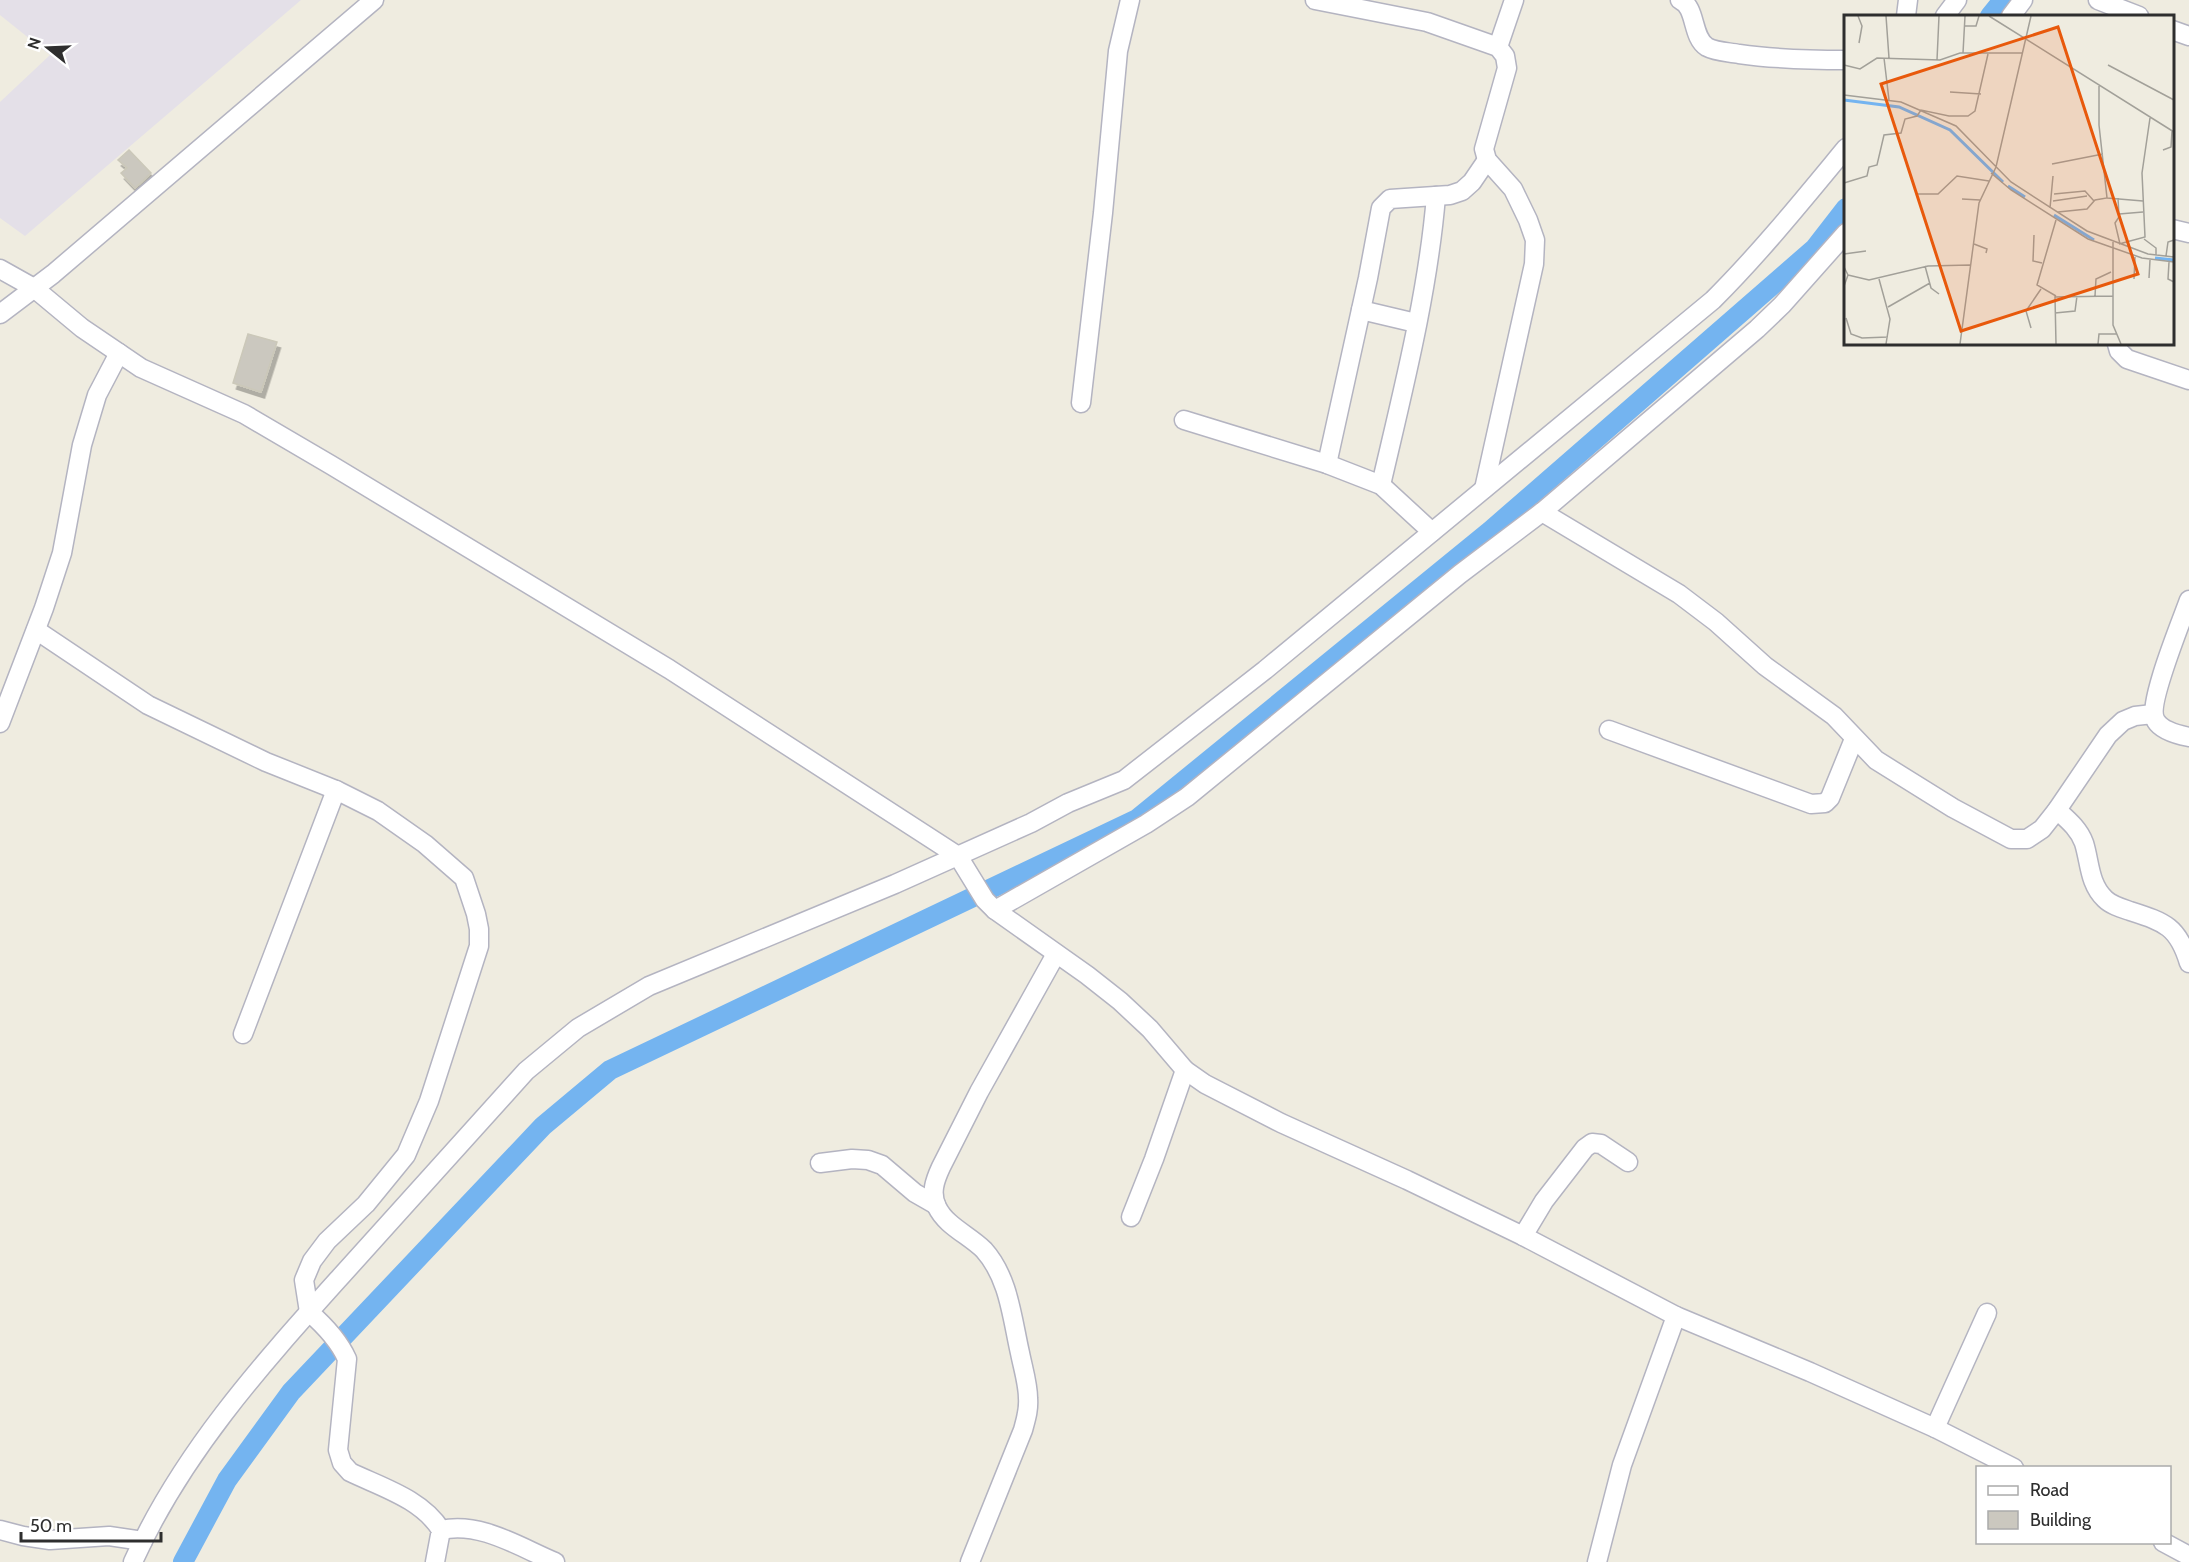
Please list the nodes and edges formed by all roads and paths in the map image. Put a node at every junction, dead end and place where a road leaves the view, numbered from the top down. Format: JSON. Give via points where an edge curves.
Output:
{"nodes":[{"id":1,"x":374,"y":0,"type":"edge"},
{"id":2,"x":1130,"y":0,"type":"edge"},
{"id":3,"x":1315,"y":0,"type":"edge"},
{"id":4,"x":1514,"y":0,"type":"edge"},
{"id":5,"x":1680,"y":0,"type":"edge"},
{"id":6,"x":1908,"y":0,"type":"edge"},
{"id":7,"x":1957,"y":0,"type":"edge"},
{"id":8,"x":2022,"y":0,"type":"edge"},
{"id":9,"x":2098,"y":0,"type":"edge"},
{"id":10,"x":1905,"y":15,"type":"edge"},
{"id":11,"x":1946,"y":15,"type":"edge"},
{"id":12,"x":2012,"y":15,"type":"edge"},
{"id":13,"x":2136,"y":15,"type":"edge"},
{"id":14,"x":2174,"y":31,"type":"edge"},
{"id":15,"x":2189,"y":36,"type":"edge"},
{"id":16,"x":1498,"y":47,"type":"junction"},
{"id":17,"x":1844,"y":60,"type":"edge"},
{"id":18,"x":1844,"y":149,"type":"edge"},
{"id":19,"x":1487,"y":160,"type":"junction"},
{"id":20,"x":1436,"y":196,"type":"junction"},
{"id":21,"x":2174,"y":229,"type":"edge"},
{"id":22,"x":2189,"y":233,"type":"edge"},
{"id":23,"x":1844,"y":234,"type":"edge"},
{"id":24,"x":0,"y":269,"type":"edge"},
{"id":25,"x":34,"y":288,"type":"junction"},
{"id":26,"x":1361,"y":310,"type":"junction"},
{"id":27,"x":0,"y":314,"type":"edge"},
{"id":28,"x":1416,"y":323,"type":"junction"},
{"id":29,"x":2117,"y":345,"type":"edge"},
{"id":30,"x":119,"y":353,"type":"junction"},
{"id":31,"x":2189,"y":380,"type":"edge"},
{"id":32,"x":1081,"y":403,"type":"dead end"},
{"id":33,"x":1184,"y":420,"type":"dead end"},
{"id":34,"x":1327,"y":464,"type":"junction"},
{"id":35,"x":1381,"y":485,"type":"junction"},
{"id":36,"x":1484,"y":489,"type":"junction"},
{"id":37,"x":1542,"y":512,"type":"junction"},
{"id":38,"x":1432,"y":532,"type":"junction"},
{"id":39,"x":2189,"y":600,"type":"edge"},
{"id":40,"x":36,"y":630,"type":"junction"},
{"id":41,"x":2153,"y":714,"type":"junction"},
{"id":42,"x":0,"y":723,"type":"edge"},
{"id":43,"x":1609,"y":730,"type":"dead end"},
{"id":44,"x":2189,"y":737,"type":"edge"},
{"id":45,"x":1854,"y":739,"type":"junction"},
{"id":46,"x":336,"y":790,"type":"junction"},
{"id":47,"x":2057,"y":810,"type":"junction"},
{"id":48,"x":962,"y":862,"type":"junction"},
{"id":49,"x":990,"y":905,"type":"junction"},
{"id":50,"x":1056,"y":954,"type":"junction"},
{"id":51,"x":2189,"y":963,"type":"edge"},
{"id":52,"x":243,"y":1034,"type":"dead end"},
{"id":53,"x":1185,"y":1070,"type":"junction"},
{"id":54,"x":1628,"y":1162,"type":"dead end"},
{"id":55,"x":820,"y":1163,"type":"dead end"},
{"id":56,"x":936,"y":1205,"type":"junction"},
{"id":57,"x":1131,"y":1217,"type":"dead end"},
{"id":58,"x":1523,"y":1236,"type":"junction"},
{"id":59,"x":1987,"y":1313,"type":"dead end"},
{"id":60,"x":313,"y":1316,"type":"junction"},
{"id":61,"x":1676,"y":1316,"type":"junction"},
{"id":62,"x":1935,"y":1428,"type":"junction"},
{"id":63,"x":2012,"y":1466,"type":"edge"},
{"id":64,"x":0,"y":1530,"type":"edge"},
{"id":65,"x":441,"y":1530,"type":"junction"},
{"id":66,"x":143,"y":1541,"type":"junction"},
{"id":67,"x":2167,"y":1544,"type":"edge"},
{"id":68,"x":2189,"y":1556,"type":"edge"},
{"id":69,"x":133,"y":1562,"type":"edge"},
{"id":70,"x":435,"y":1562,"type":"edge"},
{"id":71,"x":555,"y":1562,"type":"edge"},
{"id":72,"x":970,"y":1562,"type":"edge"},
{"id":73,"x":1597,"y":1562,"type":"edge"}],
"edges":[{"from":1,"to":25,"type":"street"},
{"from":2,"to":32,"type":"street","via":[[1118,51]]},
{"from":3,"to":16,"type":"street","via":[[1426,22]]},
{"from":4,"to":16,"type":"street"},
{"from":5,"to":17,"type":"street","via":[[1688,8],[1697,33],[1712,49],[1767,58]]},
{"from":6,"to":10,"type":"street"},
{"from":7,"to":11,"type":"street"},
{"from":8,"to":12,"type":"street"},
{"from":9,"to":13,"type":"street"},
{"from":14,"to":15,"type":"street"},
{"from":16,"to":19,"type":"street","via":[[1507,68],[1486,137]]},
{"from":18,"to":36,"type":"street","via":[[1777,231],[1713,300]]},
{"from":19,"to":20,"type":"street","via":[[1462,191]]},
{"from":19,"to":36,"type":"street","via":[[1513,189],[1535,240],[1534,264]]},
{"from":20,"to":26,"type":"street","via":[[1390,199],[1382,208]]},
{"from":20,"to":28,"type":"street"},
{"from":21,"to":22,"type":"street"},
{"from":23,"to":37,"type":"street","via":[[1757,329]]},
{"from":24,"to":25,"type":"street"},
{"from":25,"to":27,"type":"street"},
{"from":25,"to":30,"type":"street"},
{"from":26,"to":28,"type":"street"},
{"from":26,"to":34,"type":"street"},
{"from":28,"to":35,"type":"street"},
{"from":29,"to":31,"type":"street","via":[[2127,359]]},
{"from":30,"to":40,"type":"street","via":[[97,395],[85,435],[62,554]]},
{"from":30,"to":48,"type":"street","via":[[141,368],[244,414],[669,669]]},
{"from":33,"to":34,"type":"street"},
{"from":34,"to":35,"type":"street"},
{"from":35,"to":38,"type":"street"},
{"from":36,"to":38,"type":"street"},
{"from":37,"to":45,"type":"street","via":[[1679,594],[1765,666],[1834,716]]},
{"from":37,"to":49,"type":"street","via":[[1187,797],[1146,824]]},
{"from":38,"to":48,"type":"street","via":[[1124,780],[1068,803]]},
{"from":39,"to":41,"type":"street"},
{"from":40,"to":42,"type":"street"},
{"from":40,"to":46,"type":"street","via":[[148,705]]},
{"from":41,"to":44,"type":"street","via":[[2162,728]]},
{"from":41,"to":47,"type":"street","via":[[2123,721],[2108,735]]},
{"from":43,"to":45,"type":"street","via":[[1811,804],[1825,803],[1830,798]]},
{"from":45,"to":47,"type":"street","via":[[1876,760],[2011,839],[2027,839],[2042,829]]},
{"from":46,"to":52,"type":"street"},
{"from":46,"to":60,"type":"street","via":[[378,811],[464,878],[476,914],[479,946],[429,1101],[406,1155],[312,1261],[304,1280]]},
{"from":47,"to":51,"type":"street","via":[[2083,841],[2095,887],[2106,900],[2174,931]]},
{"from":48,"to":49,"type":"street"},
{"from":48,"to":60,"type":"street","via":[[885,888],[692,967],[650,986],[578,1028],[526,1071]]},
{"from":49,"to":50,"type":"street"},
{"from":50,"to":53,"type":"street","via":[[1120,1000]]},
{"from":50,"to":56,"type":"street","via":[[941,1167],[933,1191]]},
{"from":53,"to":57,"type":"street"},
{"from":53,"to":58,"type":"street","via":[[1281,1123]]},
{"from":54,"to":58,"type":"street","via":[[1601,1144],[1592,1143],[1544,1201]]},
{"from":55,"to":56,"type":"street","via":[[852,1159],[882,1165]]},
{"from":56,"to":72,"type":"street","via":[[944,1217],[984,1251],[997,1269],[1006,1288],[1028,1396],[1023,1430]]},
{"from":58,"to":61,"type":"street"},
{"from":59,"to":62,"type":"street"},
{"from":60,"to":65,"type":"street","via":[[343,1349],[347,1359],[338,1450],[342,1463],[350,1472],[422,1508]]},
{"from":60,"to":66,"type":"street","via":[[275,1350],[198,1447]]},
{"from":61,"to":62,"type":"street"},
{"from":61,"to":73,"type":"street","via":[[1622,1465]]},
{"from":62,"to":63,"type":"street"},
{"from":64,"to":66,"type":"street","via":[[50,1540],[109,1536]]},
{"from":65,"to":70,"type":"street"},
{"from":65,"to":71,"type":"street","via":[[455,1526],[479,1529]]},
{"from":66,"to":69,"type":"street"},
{"from":67,"to":68,"type":"street"}]}
